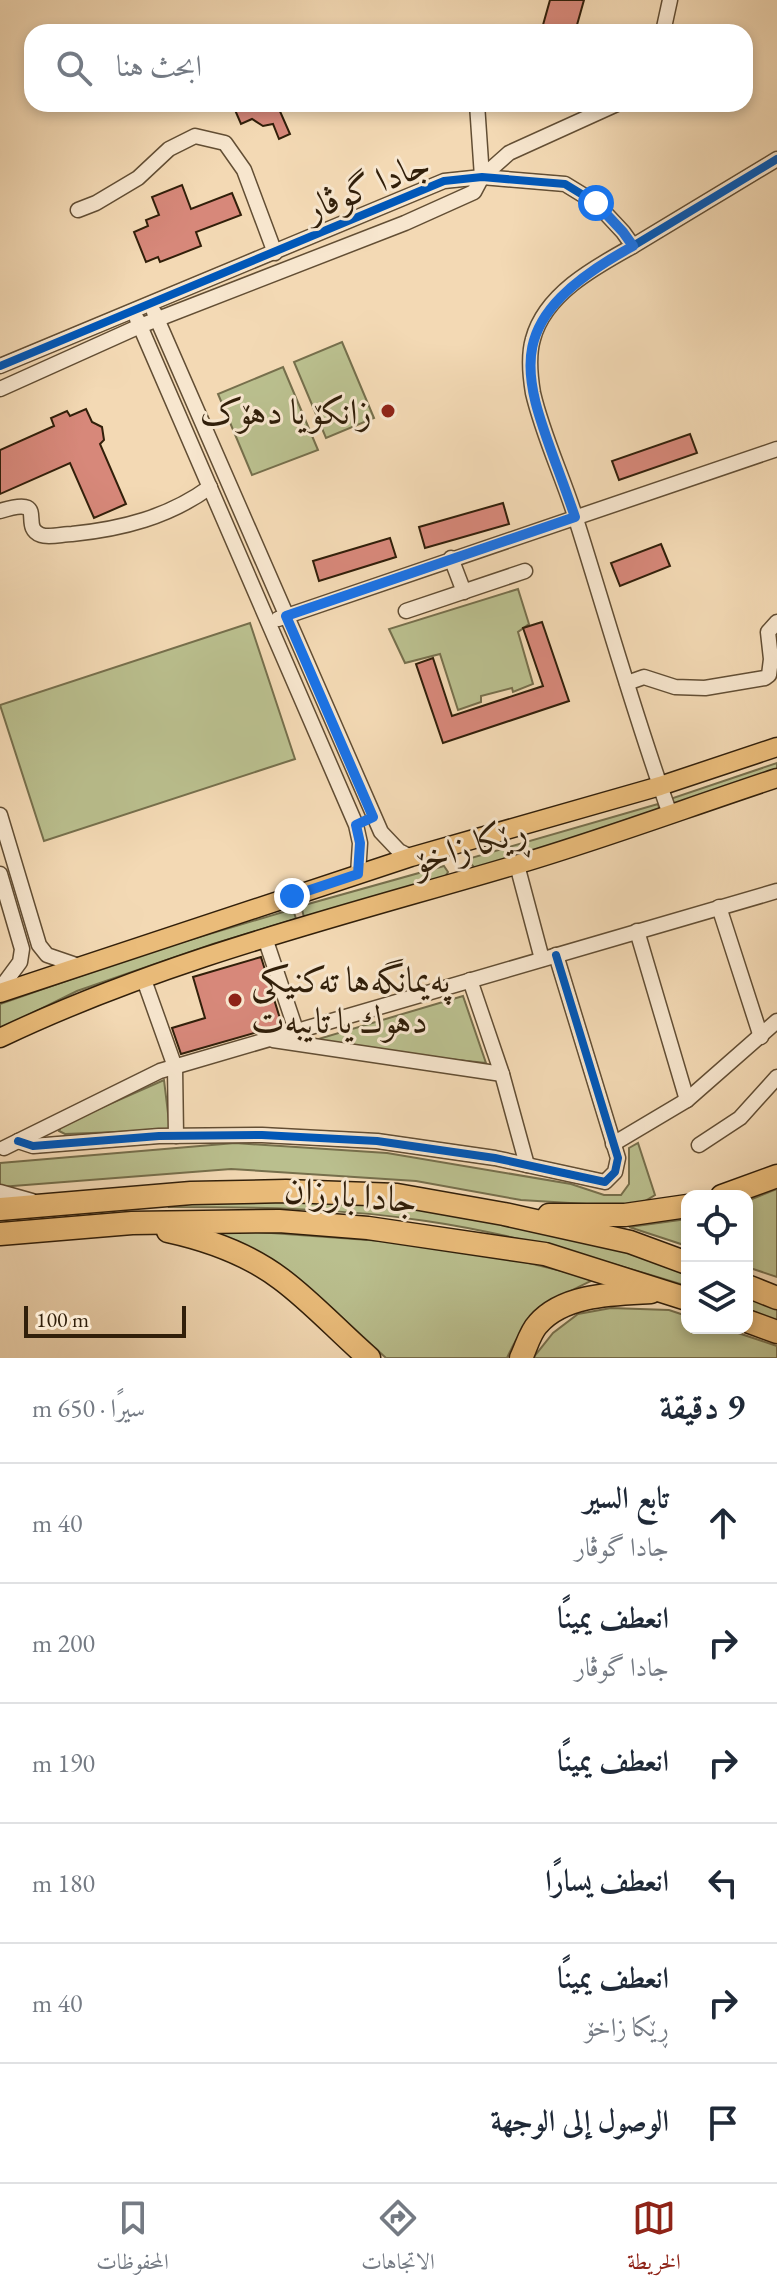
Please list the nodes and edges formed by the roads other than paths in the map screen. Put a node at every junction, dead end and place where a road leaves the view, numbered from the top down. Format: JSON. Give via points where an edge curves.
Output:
{"nodes":[{"id":1,"x":670,"y":0,"type":"edge"},
{"id":2,"x":665,"y":24,"type":"edge"},
{"id":3,"x":478,"y":112,"type":"edge"},
{"id":4,"x":599,"y":112,"type":"edge"},
{"id":5,"x":777,"y":159,"type":"edge"},
{"id":6,"x":482,"y":177,"type":"junction"},
{"id":7,"x":78,"y":210,"type":"dead end"},
{"id":8,"x":633,"y":246,"type":"junction"},
{"id":9,"x":275,"y":253,"type":"junction"},
{"id":10,"x":151,"y":304,"type":"junction"},
{"id":11,"x":134,"y":311,"type":"junction"},
{"id":12,"x":157,"y":319,"type":"junction"},
{"id":13,"x":140,"y":326,"type":"junction"},
{"id":14,"x":0,"y":366,"type":"edge"},
{"id":15,"x":0,"y":389,"type":"edge"},
{"id":16,"x":777,"y":449,"type":"edge"},
{"id":17,"x":210,"y":487,"type":"junction"},
{"id":18,"x":0,"y":511,"type":"edge"},
{"id":19,"x":575,"y":517,"type":"junction"},
{"id":20,"x":451,"y":558,"type":"junction"},
{"id":21,"x":525,"y":571,"type":"dead end"},
{"id":22,"x":464,"y":592,"type":"junction"},
{"id":23,"x":406,"y":611,"type":"dead end"},
{"id":24,"x":286,"y":616,"type":"junction"},
{"id":25,"x":269,"y":622,"type":"junction"},
{"id":26,"x":777,"y":622,"type":"edge"},
{"id":27,"x":627,"y":683,"type":"junction"},
{"id":28,"x":777,"y":747,"type":"edge"},
{"id":29,"x":777,"y":778,"type":"edge"},
{"id":30,"x":660,"y":786,"type":"junction"},
{"id":31,"x":670,"y":814,"type":"junction"},
{"id":32,"x":373,"y":817,"type":"junction"},
{"id":33,"x":1,"y":823,"type":"edge"},
{"id":34,"x":356,"y":825,"type":"junction"},
{"id":35,"x":454,"y":846,"type":"junction"},
{"id":36,"x":411,"y":857,"type":"junction"},
{"id":37,"x":517,"y":865,"type":"junction"},
{"id":38,"x":0,"y":874,"type":"edge"},
{"id":39,"x":358,"y":874,"type":"junction"},
{"id":40,"x":465,"y":880,"type":"junction"},
{"id":41,"x":777,"y":891,"type":"edge"},
{"id":42,"x":719,"y":907,"type":"junction"},
{"id":43,"x":637,"y":931,"type":"junction"},
{"id":44,"x":265,"y":938,"type":"junction"},
{"id":45,"x":47,"y":955,"type":"junction"},
{"id":46,"x":549,"y":957,"type":"junction"},
{"id":47,"x":20,"y":962,"type":"junction"},
{"id":48,"x":83,"y":967,"type":"junction"},
{"id":49,"x":143,"y":977,"type":"junction"},
{"id":50,"x":470,"y":980,"type":"junction"},
{"id":51,"x":0,"y":991,"type":"edge"},
{"id":52,"x":777,"y":1021,"type":"edge"},
{"id":53,"x":296,"y":1030,"type":"junction"},
{"id":54,"x":761,"y":1037,"type":"junction"},
{"id":55,"x":0,"y":1038,"type":"edge"},
{"id":56,"x":268,"y":1039,"type":"junction"},
{"id":57,"x":175,"y":1067,"type":"junction"},
{"id":58,"x":502,"y":1074,"type":"junction"},
{"id":59,"x":777,"y":1077,"type":"edge"},
{"id":60,"x":687,"y":1100,"type":"junction"},
{"id":61,"x":176,"y":1136,"type":"junction"},
{"id":62,"x":18,"y":1141,"type":"junction"},
{"id":63,"x":613,"y":1144,"type":"junction"},
{"id":64,"x":699,"y":1145,"type":"dead end"},
{"id":65,"x":4,"y":1148,"type":"dead end"},
{"id":66,"x":527,"y":1165,"type":"junction"},
{"id":67,"x":777,"y":1176,"type":"edge"},
{"id":68,"x":738,"y":1190,"type":"edge"},
{"id":69,"x":0,"y":1192,"type":"edge"},
{"id":70,"x":56,"y":1204,"type":"junction"},
{"id":71,"x":681,"y":1207,"type":"edge"},
{"id":72,"x":0,"y":1209,"type":"edge"},
{"id":73,"x":504,"y":1214,"type":"junction"},
{"id":74,"x":132,"y":1223,"type":"junction"},
{"id":75,"x":0,"y":1234,"type":"edge"},
{"id":76,"x":684,"y":1262,"type":"edge"},
{"id":77,"x":753,"y":1288,"type":"edge"},
{"id":78,"x":664,"y":1291,"type":"junction"},
{"id":79,"x":681,"y":1297,"type":"edge"},
{"id":80,"x":777,"y":1298,"type":"edge"},
{"id":81,"x":753,"y":1323,"type":"edge"},
{"id":82,"x":777,"y":1332,"type":"edge"},
{"id":83,"x":369,"y":1358,"type":"edge"},
{"id":84,"x":521,"y":1358,"type":"edge"}],
"edges":[{"from":1,"to":2,"type":"street"},
{"from":3,"to":6,"type":"street"},
{"from":4,"to":6,"type":"street","via":[[509,153]]},
{"from":5,"to":8,"type":"street"},
{"from":6,"to":8,"type":"street","name":"جادا گوڤار","via":[[565,184],[596,203]]},
{"from":6,"to":9,"type":"street","name":"جادا گوڤار","via":[[444,181]]},
{"from":6,"to":12,"type":"street","name":"جادا گوڤار","via":[[474,192],[405,223]]},
{"from":7,"to":9,"type":"street","via":[[138,178],[169,149],[195,136],[225,143],[244,170]]},
{"from":8,"to":19,"type":"street","via":[[565,291],[540,322],[532,342],[535,400]]},
{"from":9,"to":10,"type":"street","name":"جادا گوڤار"},
{"from":10,"to":11,"type":"street","name":"جادا گوڤار"},
{"from":10,"to":12,"type":"street"},
{"from":11,"to":13,"type":"street"},
{"from":11,"to":14,"type":"street","name":"جادا گوڤار"},
{"from":12,"to":13,"type":"street","name":"جادا گوڤار"},
{"from":12,"to":24,"type":"street"},
{"from":13,"to":15,"type":"street","name":"جادا گوڤار"},
{"from":13,"to":17,"type":"street"},
{"from":16,"to":19,"type":"street"},
{"from":17,"to":18,"type":"street","via":[[159,516],[82,533],[42,535],[26,506]]},
{"from":17,"to":25,"type":"street"},
{"from":19,"to":20,"type":"street"},
{"from":19,"to":27,"type":"street"},
{"from":20,"to":22,"type":"street"},
{"from":20,"to":24,"type":"street"},
{"from":21,"to":22,"type":"street"},
{"from":22,"to":23,"type":"street"},
{"from":24,"to":25,"type":"street"},
{"from":24,"to":32,"type":"street"},
{"from":25,"to":34,"type":"street"},
{"from":26,"to":27,"type":"street","via":[[768,632],[771,659],[765,678],[705,688],[675,687],[644,677]]},
{"from":27,"to":30,"type":"street"},
{"from":28,"to":30,"type":"main road","name":"ڕێکا زاخۆ"},
{"from":29,"to":31,"type":"main road","name":"ڕێکا زاخۆ"},
{"from":30,"to":31,"type":"street"},
{"from":30,"to":35,"type":"main road","name":"ڕێکا زاخۆ"},
{"from":31,"to":37,"type":"main road","name":"ڕێکا زاخۆ"},
{"from":32,"to":34,"type":"street"},
{"from":32,"to":36,"type":"street","via":[[389,843]]},
{"from":33,"to":45,"type":"street","via":[[39,945]]},
{"from":34,"to":39,"type":"street"},
{"from":35,"to":36,"type":"main road","name":"ڕێکا زاخۆ"},
{"from":35,"to":40,"type":"main road"},
{"from":36,"to":39,"type":"main road","name":"ڕێکا زاخۆ"},
{"from":37,"to":40,"type":"main road","name":"ڕێکا زاخۆ"},
{"from":37,"to":46,"type":"street"},
{"from":38,"to":47,"type":"street","via":[[22,949]]},
{"from":39,"to":48,"type":"main road","name":"ڕێکا زاخۆ"},
{"from":40,"to":44,"type":"main road","name":"ڕێکا زاخۆ"},
{"from":41,"to":42,"type":"street"},
{"from":42,"to":43,"type":"street"},
{"from":42,"to":54,"type":"street"},
{"from":43,"to":46,"type":"street"},
{"from":43,"to":60,"type":"street"},
{"from":44,"to":49,"type":"main road","name":"ڕێکا زاخۆ"},
{"from":44,"to":53,"type":"street"},
{"from":45,"to":47,"type":"street"},
{"from":45,"to":48,"type":"street"},
{"from":46,"to":50,"type":"street"},
{"from":46,"to":63,"type":"street"},
{"from":47,"to":51,"type":"street"},
{"from":48,"to":51,"type":"main road","name":"ڕێکا زاخۆ"},
{"from":49,"to":55,"type":"main road","name":"ڕێکا زاخۆ"},
{"from":49,"to":57,"type":"street"},
{"from":50,"to":53,"type":"street"},
{"from":50,"to":58,"type":"street"},
{"from":52,"to":54,"type":"street"},
{"from":53,"to":56,"type":"street"},
{"from":54,"to":60,"type":"street"},
{"from":56,"to":57,"type":"street"},
{"from":56,"to":58,"type":"street"},
{"from":57,"to":61,"type":"street"},
{"from":57,"to":62,"type":"street"},
{"from":58,"to":66,"type":"street"},
{"from":59,"to":64,"type":"street","via":[[740,1118]]},
{"from":60,"to":63,"type":"street"},
{"from":61,"to":62,"type":"street","via":[[33,1146]]},
{"from":61,"to":66,"type":"street","via":[[377,1141]]},
{"from":62,"to":65,"type":"street"},
{"from":63,"to":66,"type":"street","via":[[618,1165],[605,1182]]},
{"from":67,"to":68,"type":"highway"},
{"from":69,"to":70,"type":"street"},
{"from":70,"to":72,"type":"highway","name":"جادا بارزان"},
{"from":70,"to":73,"type":"highway","name":"جادا بارزان","via":[[286,1191],[397,1195]]},
{"from":71,"to":73,"type":"highway","via":[[625,1215]]},
{"from":73,"to":76,"type":"highway","name":"جادا بارزان","via":[[630,1242]]},
{"from":74,"to":75,"type":"highway","name":"جادا بارزان"},
{"from":74,"to":78,"type":"highway","name":"جادا بارزان","via":[[279,1221],[433,1236],[545,1254]]},
{"from":74,"to":83,"type":"highway","via":[[201,1238],[244,1256],[282,1279]]},
{"from":77,"to":80,"type":"highway"},
{"from":78,"to":79,"type":"highway","name":"جادا بارزان"},
{"from":78,"to":84,"type":"highway","via":[[593,1296],[564,1306],[537,1324]]},
{"from":81,"to":82,"type":"highway"}]}
